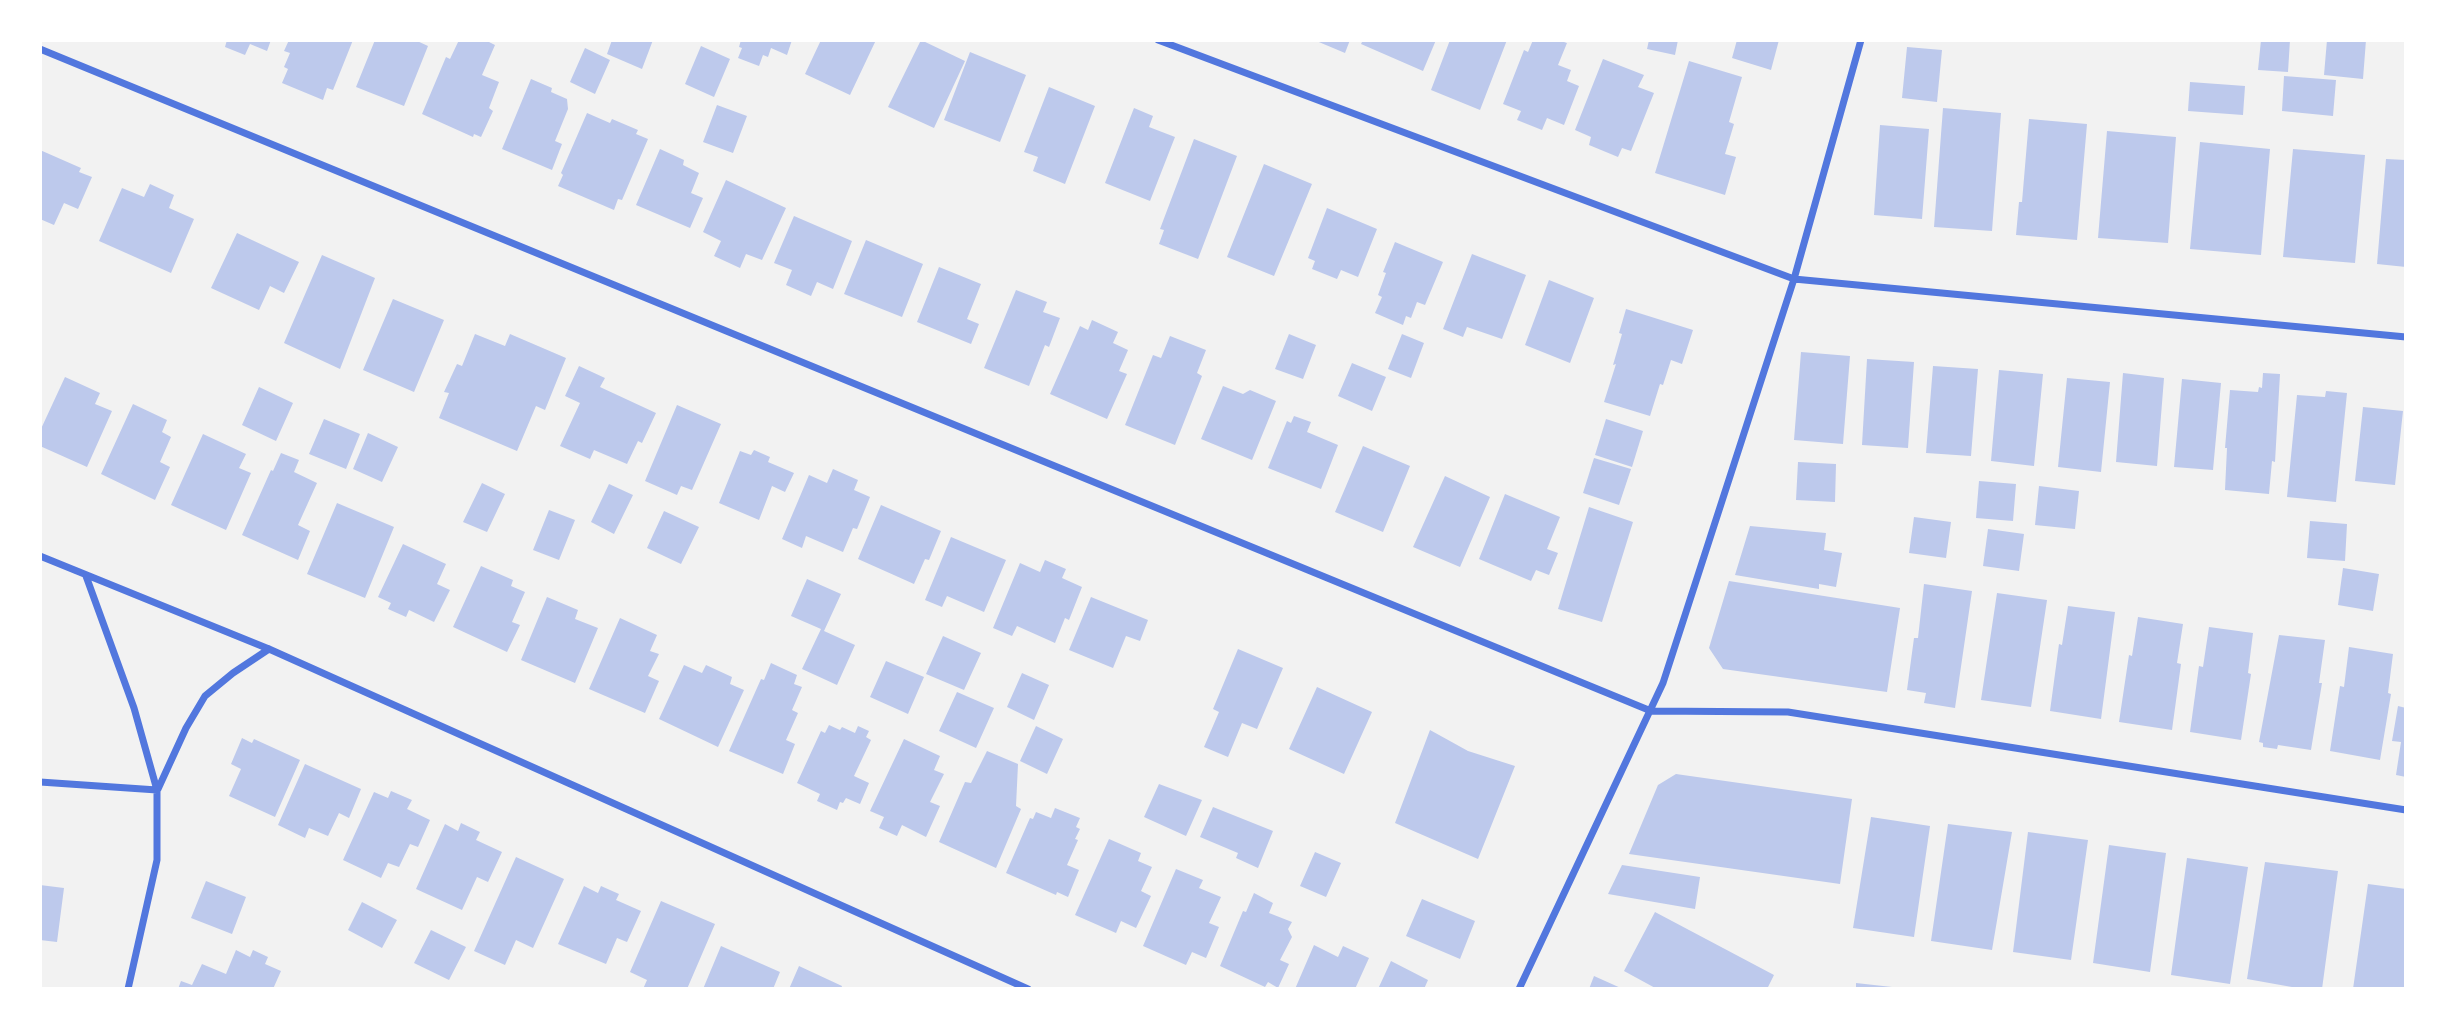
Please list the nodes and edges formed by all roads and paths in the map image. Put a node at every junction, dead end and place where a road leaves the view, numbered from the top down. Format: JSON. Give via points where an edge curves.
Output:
{"nodes":[{"id":1,"x":1158,"y":40,"type":"edge"},
{"id":2,"x":1861,"y":40,"type":"edge"},
{"id":3,"x":40,"y":49,"type":"edge"},
{"id":4,"x":1794,"y":279,"type":"junction"},
{"id":5,"x":2406,"y":337,"type":"edge"},
{"id":6,"x":40,"y":556,"type":"edge"},
{"id":7,"x":86,"y":576,"type":"junction"},
{"id":8,"x":270,"y":649,"type":"junction"},
{"id":9,"x":1651,"y":710,"type":"junction"},
{"id":10,"x":40,"y":782,"type":"edge"},
{"id":11,"x":157,"y":790,"type":"junction"},
{"id":12,"x":2406,"y":810,"type":"edge"},
{"id":13,"x":128,"y":989,"type":"edge"},
{"id":14,"x":1028,"y":989,"type":"edge"},
{"id":15,"x":1519,"y":989,"type":"edge"}],
"edges":[{"from":1,"to":4,"type":"street"},
{"from":2,"to":4,"type":"street"},
{"from":3,"to":9,"type":"street"},
{"from":4,"to":5,"type":"street"},
{"from":4,"to":9,"type":"street"},
{"from":6,"to":7,"type":"street"},
{"from":7,"to":8,"type":"street"},
{"from":7,"to":11,"type":"street","via":[[134,708]]},
{"from":8,"to":11,"type":"street","via":[[205,696]]},
{"from":8,"to":14,"type":"street"},
{"from":9,"to":12,"type":"street","via":[[1788,712]]},
{"from":9,"to":15,"type":"street"},
{"from":10,"to":11,"type":"street"},
{"from":11,"to":13,"type":"street","via":[[157,860]]}]}
